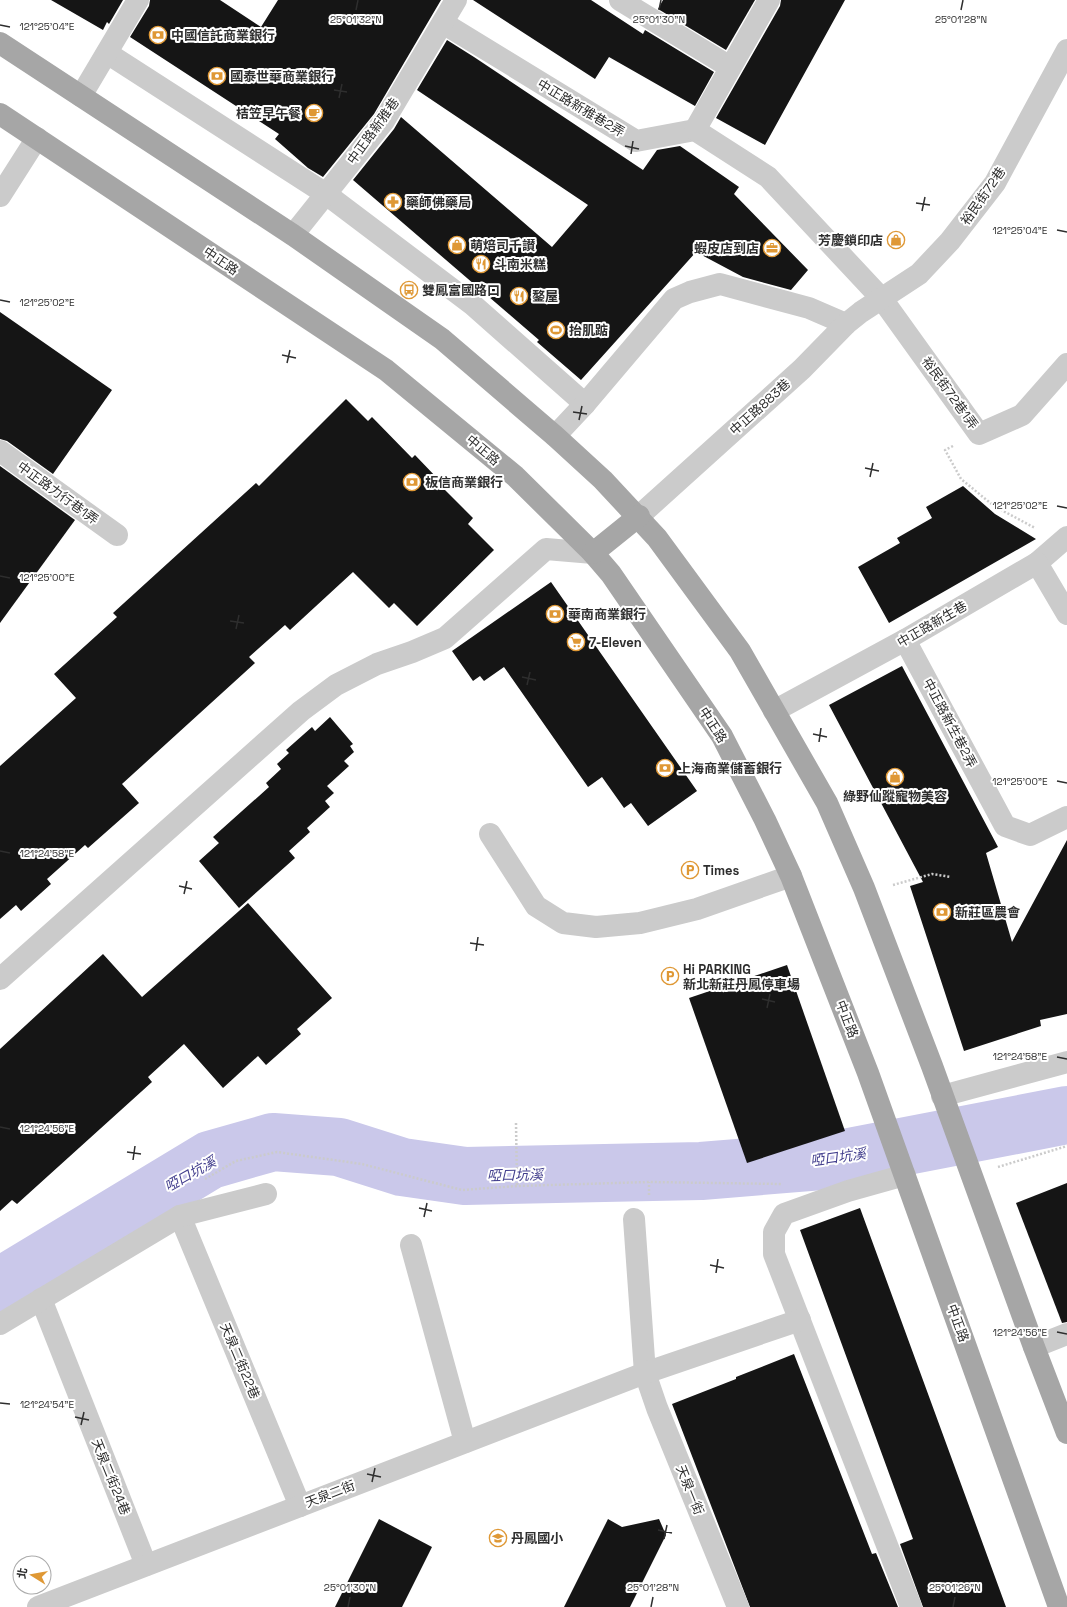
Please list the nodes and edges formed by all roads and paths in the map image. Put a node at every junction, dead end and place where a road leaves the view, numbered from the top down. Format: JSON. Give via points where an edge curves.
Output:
{"nodes":[{"id":1,"x":138,"y":0,"type":"edge"},
{"id":2,"x":456,"y":0,"type":"edge"},
{"id":3,"x":620,"y":0,"type":"edge"},
{"id":4,"x":769,"y":0,"type":"edge"},
{"id":5,"x":443,"y":23,"type":"junction"},
{"id":6,"x":0,"y":43,"type":"edge"},
{"id":7,"x":1067,"y":50,"type":"edge"},
{"id":8,"x":107,"y":53,"type":"junction"},
{"id":9,"x":730,"y":67,"type":"junction"},
{"id":10,"x":81,"y":96,"type":"junction"},
{"id":11,"x":0,"y":114,"type":"edge"},
{"id":12,"x":695,"y":130,"type":"junction"},
{"id":13,"x":37,"y":138,"type":"junction"},
{"id":14,"x":326,"y":194,"type":"junction"},
{"id":15,"x":0,"y":196,"type":"edge"},
{"id":16,"x":293,"y":235,"type":"junction"},
{"id":17,"x":882,"y":299,"type":"junction"},
{"id":18,"x":846,"y":324,"type":"junction"},
{"id":19,"x":1067,"y":364,"type":"edge"},
{"id":20,"x":585,"y":404,"type":"junction"},
{"id":21,"x":979,"y":434,"type":"junction"},
{"id":22,"x":555,"y":436,"type":"junction"},
{"id":23,"x":0,"y":451,"type":"edge"},
{"id":24,"x":639,"y":516,"type":"junction"},
{"id":25,"x":117,"y":535,"type":"dead end"},
{"id":26,"x":1065,"y":538,"type":"edge"},
{"id":27,"x":593,"y":553,"type":"junction"},
{"id":28,"x":1037,"y":563,"type":"junction"},
{"id":29,"x":1067,"y":614,"type":"edge"},
{"id":30,"x":905,"y":640,"type":"junction"},
{"id":31,"x":774,"y":711,"type":"junction"},
{"id":32,"x":1067,"y":817,"type":"edge"},
{"id":33,"x":490,"y":834,"type":"dead end"},
{"id":34,"x":791,"y":876,"type":"junction"},
{"id":35,"x":951,"y":877,"type":"dead end"},
{"id":36,"x":887,"y":886,"type":"dead end"},
{"id":37,"x":0,"y":979,"type":"edge"},
{"id":38,"x":1067,"y":1062,"type":"edge"},
{"id":39,"x":942,"y":1096,"type":"junction"},
{"id":40,"x":516,"y":1123,"type":"dead end"},
{"id":41,"x":1067,"y":1146,"type":"edge"},
{"id":42,"x":905,"y":1175,"type":"junction"},
{"id":43,"x":973,"y":1175,"type":"junction"},
{"id":44,"x":202,"y":1180,"type":"dead end"},
{"id":45,"x":789,"y":1184,"type":"dead end"},
{"id":46,"x":517,"y":1186,"type":"junction"},
{"id":47,"x":266,"y":1194,"type":"dead end"},
{"id":48,"x":180,"y":1216,"type":"junction"},
{"id":49,"x":634,"y":1219,"type":"dead end"},
{"id":50,"x":411,"y":1245,"type":"dead end"},
{"id":51,"x":41,"y":1299,"type":"junction"},
{"id":52,"x":800,"y":1320,"type":"junction"},
{"id":53,"x":0,"y":1324,"type":"edge"},
{"id":54,"x":1067,"y":1334,"type":"edge"},
{"id":55,"x":1034,"y":1347,"type":"junction"},
{"id":56,"x":645,"y":1373,"type":"junction"},
{"id":57,"x":1067,"y":1433,"type":"edge"},
{"id":58,"x":465,"y":1442,"type":"junction"},
{"id":59,"x":300,"y":1506,"type":"junction"},
{"id":60,"x":146,"y":1565,"type":"junction"},
{"id":61,"x":38,"y":1607,"type":"edge"},
{"id":62,"x":738,"y":1607,"type":"edge"},
{"id":63,"x":911,"y":1607,"type":"edge"},
{"id":64,"x":1060,"y":1607,"type":"edge"}],
"edges":[{"from":1,"to":8,"type":"street"},
{"from":2,"to":5,"type":"street","name":"中正路新雅巷"},
{"from":3,"to":9,"type":"street"},
{"from":4,"to":9,"type":"street"},
{"from":5,"to":12,"type":"street","name":"中正路新雅巷2弄","via":[[636,141]]},
{"from":5,"to":14,"type":"street","name":"中正路新雅巷","via":[[384,122]]},
{"from":6,"to":10,"type":"main road"},
{"from":7,"to":17,"type":"street","name":"裕民街72巷","via":[[995,183],[950,241],[919,274]]},
{"from":8,"to":10,"type":"street"},
{"from":8,"to":14,"type":"street"},
{"from":9,"to":12,"type":"street"},
{"from":10,"to":16,"type":"main road"},
{"from":11,"to":13,"type":"main road","name":"中正路"},
{"from":12,"to":17,"type":"street","via":[[768,177]]},
{"from":13,"to":15,"type":"street"},
{"from":13,"to":27,"type":"main road","name":"中正路","via":[[386,370],[515,476]]},
{"from":14,"to":16,"type":"street","name":"中正路新雅巷"},
{"from":14,"to":20,"type":"street","via":[[473,305]]},
{"from":16,"to":22,"type":"main road","via":[[442,339]]},
{"from":17,"to":18,"type":"street","name":"中正路883巷"},
{"from":17,"to":21,"type":"street","name":"裕民街72巷1弄"},
{"from":18,"to":20,"type":"street","via":[[809,308],[720,284],[690,292],[674,298]]},
{"from":18,"to":24,"type":"street","name":"中正路883巷","via":[[802,368]]},
{"from":19,"to":21,"type":"street","name":"裕民街72巷1弄","via":[[1022,415]]},
{"from":20,"to":22,"type":"street"},
{"from":21,"to":26,"type":"path","via":[[946,450],[961,479],[994,506],[1042,532]]},
{"from":22,"to":24,"type":"main road"},
{"from":23,"to":25,"type":"street","name":"中正路力行巷1弄"},
{"from":24,"to":27,"type":"main road"},
{"from":24,"to":31,"type":"main road","via":[[740,650]]},
{"from":26,"to":28,"type":"street","name":"中正路新生巷"},
{"from":27,"to":34,"type":"main road","name":"中正路","via":[[722,736]]},
{"from":27,"to":37,"type":"street","via":[[546,549],[445,638],[377,664],[336,685],[301,710]]},
{"from":28,"to":29,"type":"street"},
{"from":28,"to":30,"type":"street","name":"中正路新生巷"},
{"from":30,"to":31,"type":"street","name":"中正路新生巷"},
{"from":30,"to":32,"type":"street","name":"中正路新生巷2弄","via":[[1005,826],[1030,835]]},
{"from":31,"to":39,"type":"main road","via":[[827,803],[864,888]]},
{"from":33,"to":34,"type":"street","via":[[536,906],[563,923],[596,927],[640,923],[697,909]]},
{"from":34,"to":42,"type":"main road","name":"中正路"},
{"from":35,"to":36,"type":"path","via":[[932,874]]},
{"from":38,"to":39,"type":"street"},
{"from":39,"to":43,"type":"main road"},
{"from":40,"to":46,"type":"path"},
{"from":41,"to":43,"type":"path"},
{"from":42,"to":52,"type":"street","via":[[848,1191],[784,1214],[774,1232],[774,1254]]},
{"from":42,"to":64,"type":"main road","name":"中正路"},
{"from":43,"to":55,"type":"main road"},
{"from":44,"to":46,"type":"path","via":[[236,1161],[277,1152],[362,1164],[462,1190]]},
{"from":45,"to":46,"type":"path","via":[[664,1182]]},
{"from":47,"to":48,"type":"street"},
{"from":48,"to":51,"type":"street"},
{"from":48,"to":59,"type":"street","name":"天泉二街22巷"},
{"from":49,"to":56,"type":"street","name":"天泉一街"},
{"from":50,"to":58,"type":"street"},
{"from":51,"to":53,"type":"street"},
{"from":51,"to":60,"type":"street","name":"天泉二街24巷"},
{"from":52,"to":56,"type":"street","name":"天泉二街"},
{"from":52,"to":63,"type":"street"},
{"from":54,"to":55,"type":"street"},
{"from":55,"to":57,"type":"main road"},
{"from":56,"to":58,"type":"street","name":"天泉二街"},
{"from":56,"to":62,"type":"street","name":"天泉一街"},
{"from":58,"to":59,"type":"street","name":"天泉二街"},
{"from":59,"to":60,"type":"street","name":"天泉二街"},
{"from":60,"to":61,"type":"street","name":"天泉二街"}]}
